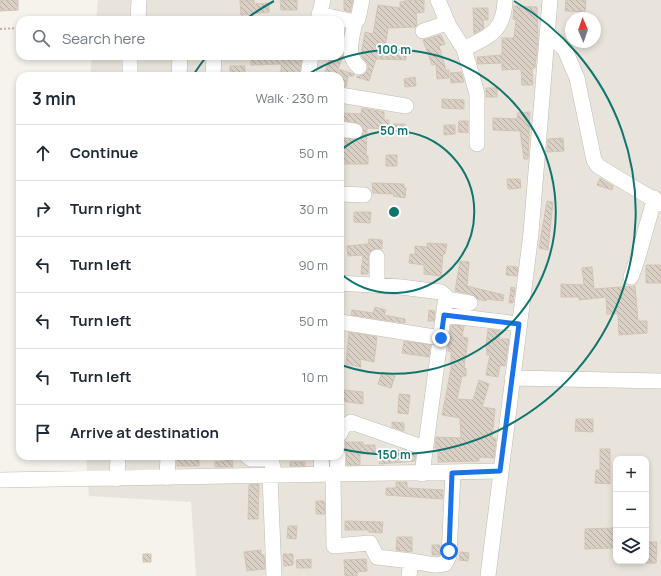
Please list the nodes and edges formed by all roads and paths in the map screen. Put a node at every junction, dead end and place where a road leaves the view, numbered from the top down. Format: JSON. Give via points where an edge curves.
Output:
{"nodes":[{"id":1,"x":139,"y":0,"type":"edge"},
{"id":2,"x":362,"y":0,"type":"edge"},
{"id":3,"x":438,"y":0,"type":"edge"},
{"id":4,"x":505,"y":0,"type":"edge"},
{"id":5,"x":550,"y":0,"type":"edge"},
{"id":6,"x":320,"y":11,"type":"edge"},
{"id":7,"x":138,"y":16,"type":"edge"},
{"id":8,"x":336,"y":16,"type":"edge"},
{"id":9,"x":344,"y":19,"type":"edge"},
{"id":10,"x":355,"y":22,"type":"junction"},
{"id":11,"x":447,"y":23,"type":"junction"},
{"id":12,"x":16,"y":28,"type":"edge"},
{"id":13,"x":0,"y":29,"type":"edge"},
{"id":14,"x":423,"y":31,"type":"dead end"},
{"id":15,"x":548,"y":32,"type":"junction"},
{"id":16,"x":464,"y":49,"type":"junction"},
{"id":17,"x":130,"y":60,"type":"edge"},
{"id":18,"x":180,"y":60,"type":"edge"},
{"id":19,"x":214,"y":60,"type":"edge"},
{"id":20,"x":310,"y":60,"type":"edge"},
{"id":21,"x":359,"y":67,"type":"dead end"},
{"id":22,"x":130,"y":72,"type":"edge"},
{"id":23,"x":179,"y":72,"type":"edge"},
{"id":24,"x":213,"y":72,"type":"edge"},
{"id":25,"x":309,"y":72,"type":"edge"},
{"id":26,"x":344,"y":96,"type":"edge"},
{"id":27,"x":406,"y":106,"type":"dead end"},
{"id":28,"x":344,"y":130,"type":"edge"},
{"id":29,"x":355,"y":131,"type":"dead end"},
{"id":30,"x":477,"y":144,"type":"dead end"},
{"id":31,"x":344,"y":194,"type":"edge"},
{"id":32,"x":364,"y":195,"type":"dead end"},
{"id":33,"x":657,"y":201,"type":"edge"},
{"id":34,"x":378,"y":257,"type":"dead end"},
{"id":35,"x":632,"y":277,"type":"dead end"},
{"id":36,"x":344,"y":283,"type":"edge"},
{"id":37,"x":377,"y":286,"type":"junction"},
{"id":38,"x":446,"y":299,"type":"junction"},
{"id":39,"x":470,"y":303,"type":"dead end"},
{"id":40,"x":444,"y":315,"type":"junction"},
{"id":41,"x":344,"y":323,"type":"edge"},
{"id":42,"x":519,"y":324,"type":"junction"},
{"id":43,"x":441,"y":338,"type":"junction"},
{"id":44,"x":518,"y":378,"type":"junction"},
{"id":45,"x":661,"y":381,"type":"edge"},
{"id":46,"x":344,"y":427,"type":"edge"},
{"id":47,"x":425,"y":448,"type":"junction"},
{"id":48,"x":118,"y":460,"type":"edge"},
{"id":49,"x":168,"y":460,"type":"edge"},
{"id":50,"x":271,"y":460,"type":"edge"},
{"id":51,"x":323,"y":460,"type":"edge"},
{"id":52,"x":336,"y":460,"type":"edge"},
{"id":53,"x":500,"y":471,"type":"junction"},
{"id":54,"x":452,"y":473,"type":"junction"},
{"id":55,"x":331,"y":474,"type":"junction"},
{"id":56,"x":422,"y":474,"type":"junction"},
{"id":57,"x":270,"y":476,"type":"junction"},
{"id":58,"x":167,"y":478,"type":"junction"},
{"id":59,"x":117,"y":479,"type":"junction"},
{"id":60,"x":0,"y":480,"type":"edge"},
{"id":61,"x":411,"y":561,"type":"junction"},
{"id":62,"x":274,"y":576,"type":"edge"},
{"id":63,"x":409,"y":576,"type":"edge"},
{"id":64,"x":488,"y":576,"type":"edge"}],
"edges":[{"from":1,"to":7,"type":"street"},
{"from":2,"to":10,"type":"street"},
{"from":3,"to":11,"type":"street"},
{"from":4,"to":16,"type":"street","via":[[503,18],[494,34]]},
{"from":5,"to":15,"type":"street"},
{"from":6,"to":8,"type":"street"},
{"from":9,"to":10,"type":"street"},
{"from":10,"to":21,"type":"street","via":[[350,53],[354,63]]},
{"from":11,"to":14,"type":"street"},
{"from":11,"to":16,"type":"street"},
{"from":12,"to":13,"type":"path"},
{"from":15,"to":33,"type":"street","via":[[565,50],[577,78],[594,160],[598,166]]},
{"from":15,"to":42,"type":"street","via":[[531,233]]},
{"from":16,"to":30,"type":"street","via":[[477,94]]},
{"from":17,"to":22,"type":"street"},
{"from":18,"to":23,"type":"street"},
{"from":19,"to":24,"type":"street"},
{"from":20,"to":25,"type":"street"},
{"from":26,"to":27,"type":"street"},
{"from":28,"to":29,"type":"street"},
{"from":31,"to":32,"type":"street"},
{"from":33,"to":35,"type":"street"},
{"from":34,"to":37,"type":"street"},
{"from":36,"to":37,"type":"street"},
{"from":37,"to":38,"type":"street","via":[[441,292],[445,294]]},
{"from":38,"to":39,"type":"street"},
{"from":38,"to":40,"type":"street"},
{"from":40,"to":42,"type":"street"},
{"from":40,"to":43,"type":"street"},
{"from":41,"to":43,"type":"street"},
{"from":42,"to":44,"type":"street"},
{"from":43,"to":47,"type":"street"},
{"from":44,"to":45,"type":"street"},
{"from":44,"to":53,"type":"street"},
{"from":46,"to":47,"type":"street","via":[[351,422]]},
{"from":47,"to":56,"type":"street"},
{"from":48,"to":59,"type":"street"},
{"from":49,"to":58,"type":"street"},
{"from":50,"to":57,"type":"street","via":[[273,468]]},
{"from":51,"to":55,"type":"street"},
{"from":52,"to":55,"type":"street"},
{"from":53,"to":54,"type":"street"},
{"from":53,"to":64,"type":"street"},
{"from":54,"to":56,"type":"street"},
{"from":54,"to":61,"type":"street","via":[[447,561],[445,564],[435,565]]},
{"from":55,"to":56,"type":"street"},
{"from":55,"to":57,"type":"street"},
{"from":55,"to":61,"type":"street","via":[[334,546],[370,543],[377,557]]},
{"from":57,"to":58,"type":"street"},
{"from":57,"to":62,"type":"street"},
{"from":58,"to":59,"type":"street"},
{"from":59,"to":60,"type":"street"},
{"from":61,"to":63,"type":"street"}]}
